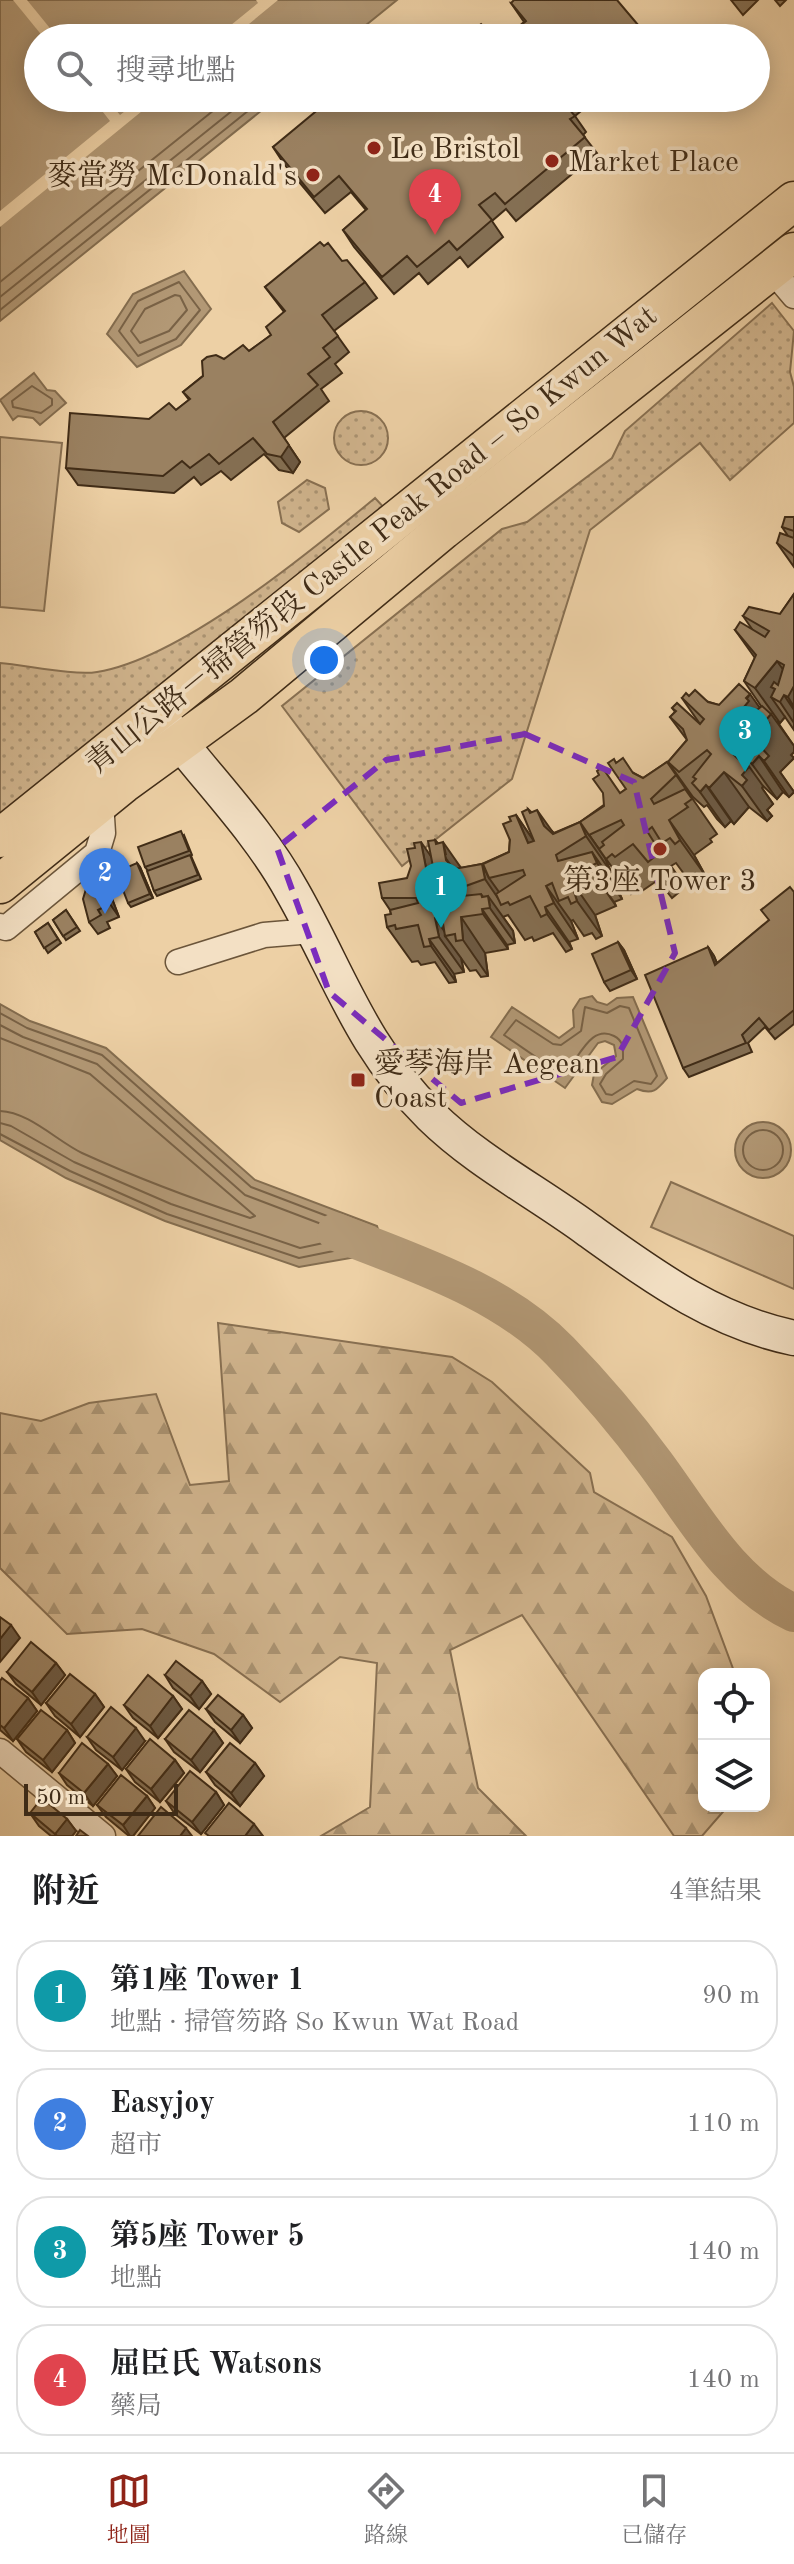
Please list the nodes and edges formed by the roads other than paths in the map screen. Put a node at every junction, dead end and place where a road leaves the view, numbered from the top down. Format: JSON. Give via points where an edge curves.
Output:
{"nodes":[{"id":1,"x":794,"y":201,"type":"edge"},
{"id":2,"x":787,"y":272,"type":"edge"},
{"id":3,"x":155,"y":711,"type":"junction"},
{"id":4,"x":181,"y":744,"type":"junction"},
{"id":5,"x":101,"y":802,"type":"junction"},
{"id":6,"x":0,"y":838,"type":"edge"},
{"id":7,"x":0,"y":884,"type":"edge"},
{"id":8,"x":0,"y":926,"type":"edge"},
{"id":9,"x":312,"y":931,"type":"junction"},
{"id":10,"x":178,"y":962,"type":"dead end"},
{"id":11,"x":794,"y":1338,"type":"edge"},
{"id":12,"x":0,"y":1751,"type":"edge"},
{"id":13,"x":103,"y":1836,"type":"edge"}],
"edges":[{"from":1,"to":3,"type":"main road","name":"青山公路－掃管笏段 Castle Peak Road – So Kwun Wat"},
{"from":2,"to":4,"type":"main road","name":"青山公路－掃管笏段 Castle Peak Road – So Kwun Wat"},
{"from":3,"to":4,"type":"street"},
{"from":3,"to":6,"type":"main road","name":"青山公路－掃管笏段 Castle Peak Road – So Kwun Wat"},
{"from":4,"to":5,"type":"main road","name":"青山公路－掃管笏段 Castle Peak Road – So Kwun Wat"},
{"from":4,"to":9,"type":"street","via":[[257,838],[292,889]]},
{"from":5,"to":7,"type":"main road","name":"青山公路－掃管笏段 Castle Peak Road – So Kwun Wat"},
{"from":5,"to":8,"type":"street","via":[[103,833],[97,853],[6,928]]},
{"from":9,"to":10,"type":"street","via":[[264,935]]},
{"from":9,"to":11,"type":"street","via":[[381,1059],[453,1137],[670,1289],[730,1319]]},
{"from":12,"to":13,"type":"street"}]}
